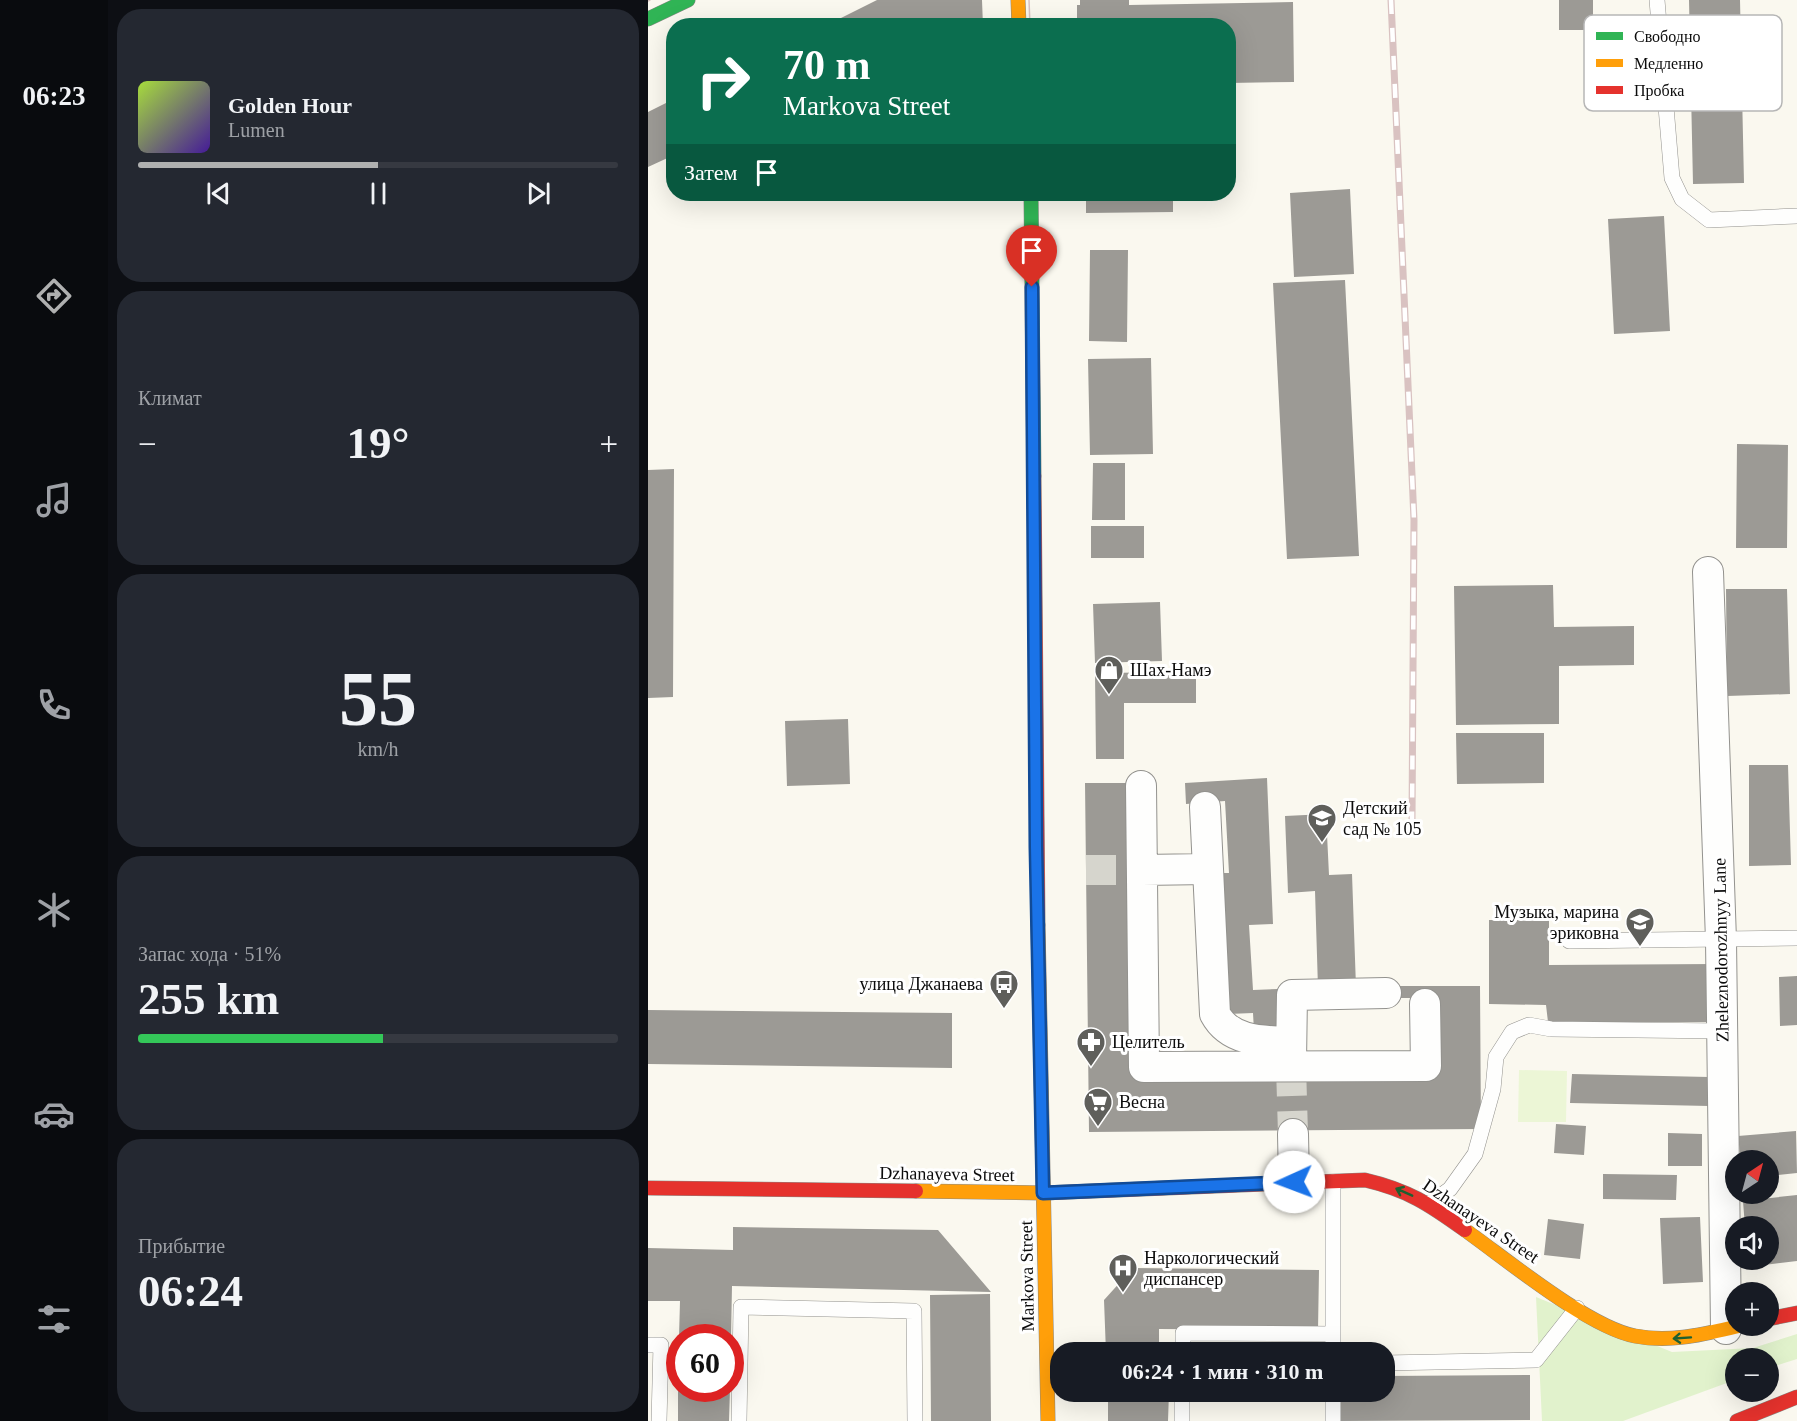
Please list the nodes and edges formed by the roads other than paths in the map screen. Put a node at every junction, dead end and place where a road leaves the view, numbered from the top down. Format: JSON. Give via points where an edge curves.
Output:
{"nodes":[{"id":1,"x":688,"y":0,"type":"edge"},
{"id":2,"x":1018,"y":0,"type":"edge"},
{"id":3,"x":1657,"y":0,"type":"edge"},
{"id":4,"x":1658,"y":15,"type":"edge"},
{"id":5,"x":1019,"y":18,"type":"edge"},
{"id":6,"x":648,"y":19,"type":"edge"},
{"id":7,"x":1666,"y":111,"type":"edge"},
{"id":8,"x":1031,"y":201,"type":"edge"},
{"id":9,"x":1797,"y":216,"type":"edge"},
{"id":10,"x":1708,"y":572,"type":"dead end"},
{"id":11,"x":1141,"y":786,"type":"dead end"},
{"id":12,"x":1205,"y":807,"type":"dead end"},
{"id":13,"x":1208,"y":869,"type":"junction"},
{"id":14,"x":1142,"y":870,"type":"junction"},
{"id":15,"x":1797,"y":938,"type":"edge"},
{"id":16,"x":1722,"y":940,"type":"junction"},
{"id":17,"x":1569,"y":941,"type":"dead end"},
{"id":18,"x":1386,"y":993,"type":"dead end"},
{"id":19,"x":1425,"y":1004,"type":"dead end"},
{"id":20,"x":1723,"y":1031,"type":"junction"},
{"id":21,"x":1291,"y":1054,"type":"junction"},
{"id":22,"x":1293,"y":1134,"type":"tunnel mouth"},
{"id":23,"x":1294,"y":1182,"type":"junction"},
{"id":24,"x":1333,"y":1182,"type":"junction"},
{"id":25,"x":648,"y":1188,"type":"edge"},
{"id":26,"x":1043,"y":1193,"type":"junction"},
{"id":27,"x":1429,"y":1204,"type":"junction"},
{"id":28,"x":1731,"y":1282,"type":"edge"},
{"id":29,"x":1577,"y":1308,"type":"junction"},
{"id":30,"x":1797,"y":1313,"type":"edge"},
{"id":31,"x":1779,"y":1317,"type":"edge"},
{"id":32,"x":1725,"y":1329,"type":"edge"},
{"id":33,"x":1333,"y":1334,"type":"junction"},
{"id":34,"x":1183,"y":1342,"type":"edge"},
{"id":35,"x":1333,"y":1342,"type":"edge"},
{"id":36,"x":648,"y":1345,"type":"edge"},
{"id":37,"x":1395,"y":1363,"type":"edge"},
{"id":38,"x":1797,"y":1397,"type":"edge"},
{"id":39,"x":1182,"y":1402,"type":"edge"},
{"id":40,"x":1333,"y":1402,"type":"edge"},
{"id":41,"x":659,"y":1421,"type":"edge"},
{"id":42,"x":739,"y":1421,"type":"edge"},
{"id":43,"x":915,"y":1421,"type":"edge"},
{"id":44,"x":1048,"y":1421,"type":"edge"},
{"id":45,"x":1182,"y":1421,"type":"edge"},
{"id":46,"x":1333,"y":1421,"type":"edge"},
{"id":47,"x":1737,"y":1421,"type":"edge"}],
"edges":[{"from":1,"to":6,"type":"main road"},
{"from":2,"to":5,"type":"main road"},
{"from":3,"to":4,"type":"lane"},
{"from":7,"to":9,"type":"lane","via":[[1672,178],[1682,199],[1709,220]]},
{"from":8,"to":26,"type":"main road","name":"Markova Street"},
{"from":10,"to":16,"type":"street","name":"Zheleznodorozhnyy Lane"},
{"from":11,"to":14,"type":"street"},
{"from":12,"to":13,"type":"street"},
{"from":13,"to":14,"type":"street"},
{"from":13,"to":21,"type":"street","via":[[1215,1014],[1220,1023],[1246,1039]]},
{"from":14,"to":21,"type":"street","via":[[1144,1067]]},
{"from":15,"to":16,"type":"lane"},
{"from":16,"to":17,"type":"lane"},
{"from":16,"to":20,"type":"street","name":"Zheleznodorozhnyy Lane"},
{"from":18,"to":21,"type":"street","via":[[1300,991],[1292,995]]},
{"from":19,"to":21,"type":"street","via":[[1426,1066]]},
{"from":20,"to":27,"type":"lane","via":[[1551,1029],[1529,1024],[1512,1032],[1496,1057],[1493,1089],[1475,1154],[1450,1189]]},
{"from":20,"to":28,"type":"street","name":"Zheleznodorozhnyy Lane"},
{"from":22,"to":23,"type":"street"},
{"from":23,"to":24,"type":"main road","name":"Dzhanayeva Street"},
{"from":23,"to":26,"type":"main road","name":"Dzhanayeva Street"},
{"from":27,"to":24,"type":"main road","name":"Dzhanayeva Street","one_way":true,"via":[[1398,1188],[1365,1180]]},
{"from":24,"to":33,"type":"lane"},
{"from":25,"to":26,"type":"main road","name":"Dzhanayeva Street"},
{"from":26,"to":44,"type":"main road","name":"Markova Street"},
{"from":27,"to":29,"type":"main road","name":"Dzhanayeva Street"},
{"from":32,"to":29,"type":"main road","name":"Dzhanayeva Street","one_way":true,"via":[[1683,1339],[1634,1336]]},
{"from":29,"to":37,"type":"lane","via":[[1536,1360]]},
{"from":30,"to":31,"type":"main road"},
{"from":33,"to":34,"type":"lane","via":[[1183,1333]]},
{"from":33,"to":35,"type":"lane"},
{"from":36,"to":41,"type":"lane","via":[[661,1345]]},
{"from":38,"to":47,"type":"main road"},
{"from":39,"to":45,"type":"lane"},
{"from":40,"to":46,"type":"lane"},
{"from":42,"to":43,"type":"lane","via":[[741,1307],[914,1311]]}]}
